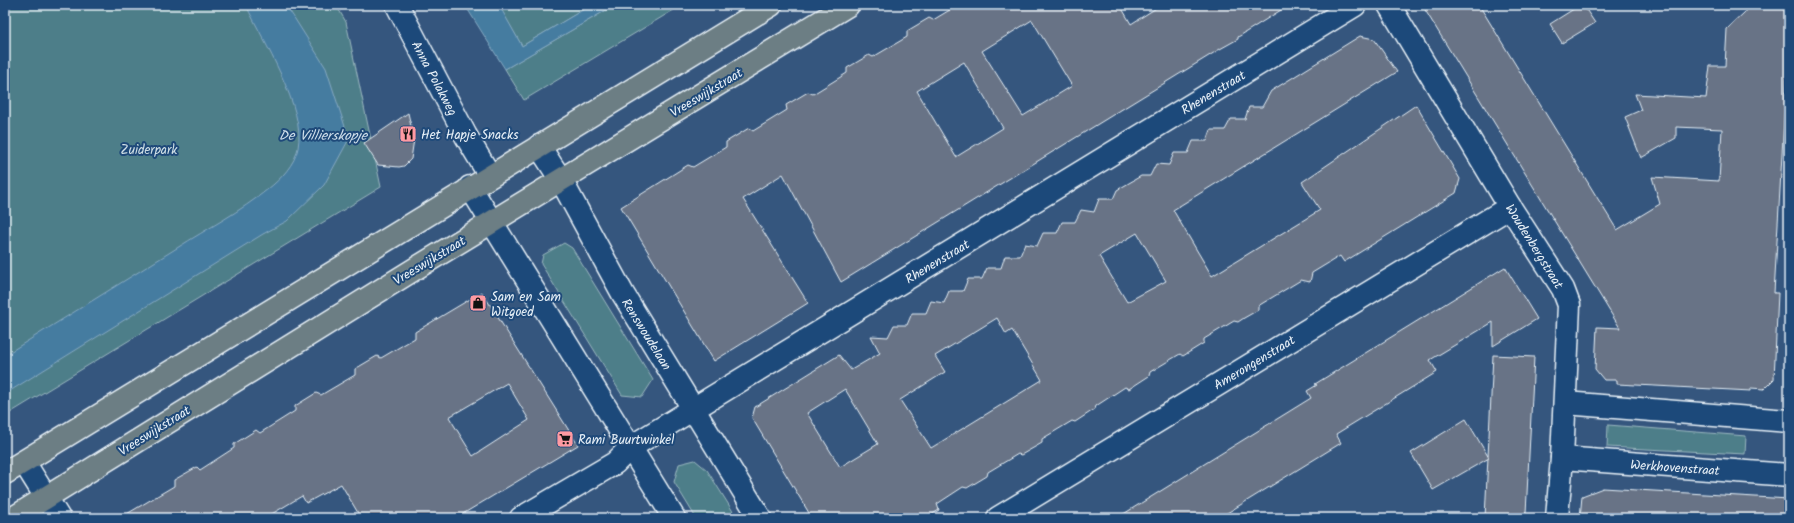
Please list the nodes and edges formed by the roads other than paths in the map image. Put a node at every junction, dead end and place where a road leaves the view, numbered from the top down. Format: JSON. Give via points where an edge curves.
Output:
{"nodes":[{"id":1,"x":397,"y":5,"type":"edge"},
{"id":2,"x":771,"y":5,"type":"edge"},
{"id":3,"x":848,"y":5,"type":"edge"},
{"id":4,"x":1355,"y":5,"type":"edge"},
{"id":5,"x":1389,"y":5,"type":"edge"},
{"id":6,"x":539,"y":146,"type":"junction"},
{"id":7,"x":490,"y":176,"type":"junction"},
{"id":8,"x":561,"y":180,"type":"junction"},
{"id":9,"x":470,"y":187,"type":"junction"},
{"id":10,"x":1510,"y":207,"type":"junction"},
{"id":11,"x":492,"y":223,"type":"junction"},
{"id":12,"x":1565,"y":403,"type":"junction"},
{"id":13,"x":694,"y":409,"type":"junction"},
{"id":14,"x":1789,"y":421,"type":"edge"},
{"id":15,"x":631,"y":447,"type":"junction"},
{"id":16,"x":1562,"y":458,"type":"junction"},
{"id":17,"x":24,"y":462,"type":"junction"},
{"id":18,"x":5,"y":473,"type":"edge"},
{"id":19,"x":1789,"y":475,"type":"edge"},
{"id":20,"x":46,"y":497,"type":"junction"},
{"id":21,"x":13,"y":518,"type":"edge"},
{"id":22,"x":59,"y":518,"type":"edge"},
{"id":23,"x":521,"y":518,"type":"edge"},
{"id":24,"x":674,"y":518,"type":"edge"},
{"id":25,"x":760,"y":518,"type":"edge"},
{"id":26,"x":998,"y":518,"type":"edge"},
{"id":27,"x":1557,"y":518,"type":"edge"}],
"edges":[{"from":1,"to":7,"type":"street","name":"Anna Polakweg"},
{"from":2,"to":6,"type":"main road"},
{"from":3,"to":8,"type":"main road","name":"Vreeswijkstraat"},
{"from":4,"to":13,"type":"street","name":"Rhenenstraat"},
{"from":5,"to":10,"type":"street","name":"Woudenbergstraat"},
{"from":6,"to":7,"type":"main road"},
{"from":6,"to":8,"type":"street","name":"Renswoudelaan"},
{"from":7,"to":9,"type":"main road"},
{"from":8,"to":11,"type":"main road","name":"Vreeswijkstraat"},
{"from":8,"to":13,"type":"street","name":"Renswoudelaan","via":[[623,294]]},
{"from":9,"to":11,"type":"street"},
{"from":9,"to":17,"type":"main road"},
{"from":10,"to":12,"type":"street","name":"Woudenbergstraat","via":[[1563,289],[1569,305]]},
{"from":10,"to":26,"type":"street","name":"Amerongenstraat"},
{"from":11,"to":15,"type":"street"},
{"from":11,"to":20,"type":"main road","name":"Vreeswijkstraat"},
{"from":12,"to":14,"type":"street"},
{"from":12,"to":16,"type":"street","name":"Woudenbergstraat"},
{"from":13,"to":15,"type":"street","name":"Rhenenstraat"},
{"from":13,"to":25,"type":"street","name":"Renswoudelaan"},
{"from":15,"to":23,"type":"street","name":"Rhenenstraat","via":[[615,463]]},
{"from":15,"to":24,"type":"street"},
{"from":16,"to":19,"type":"street","name":"Werkhovenstraat"},
{"from":16,"to":27,"type":"street","name":"Woudenbergstraat"},
{"from":17,"to":18,"type":"main road"},
{"from":17,"to":20,"type":"street"},
{"from":20,"to":21,"type":"main road","name":"Vreeswijkstraat"},
{"from":20,"to":22,"type":"street"}]}
